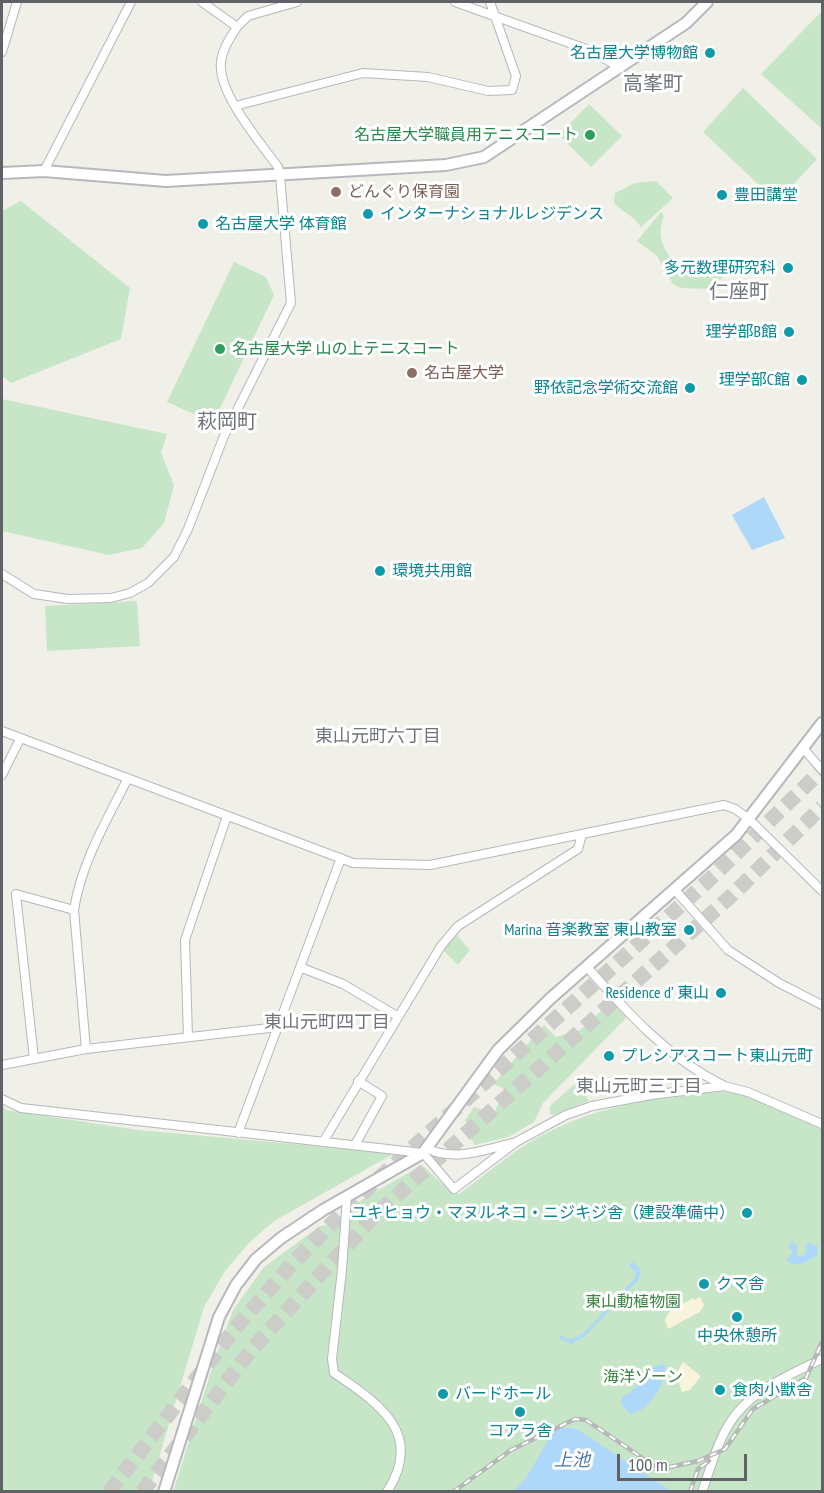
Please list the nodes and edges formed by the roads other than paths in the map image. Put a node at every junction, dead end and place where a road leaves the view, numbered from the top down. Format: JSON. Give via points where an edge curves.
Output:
{"nodes":[{"id":1,"x":17,"y":2,"type":"edge"},
{"id":2,"x":131,"y":2,"type":"edge"},
{"id":3,"x":202,"y":2,"type":"edge"},
{"id":4,"x":297,"y":2,"type":"edge"},
{"id":5,"x":454,"y":2,"type":"edge"},
{"id":6,"x":490,"y":2,"type":"edge"},
{"id":7,"x":706,"y":2,"type":"edge"},
{"id":8,"x":494,"y":16,"type":"junction"},
{"id":9,"x":2,"y":18,"type":"edge"},
{"id":10,"x":11,"y":19,"type":"junction"},
{"id":11,"x":237,"y":27,"type":"junction"},
{"id":12,"x":2,"y":52,"type":"edge"},
{"id":13,"x":621,"y":68,"type":"junction"},
{"id":14,"x":235,"y":106,"type":"junction"},
{"id":15,"x":44,"y":171,"type":"junction"},
{"id":16,"x":2,"y":173,"type":"edge"},
{"id":17,"x":280,"y":176,"type":"junction"},
{"id":18,"x":2,"y":574,"type":"edge"},
{"id":19,"x":822,"y":723,"type":"edge"},
{"id":20,"x":2,"y":731,"type":"edge"},
{"id":21,"x":20,"y":739,"type":"junction"},
{"id":22,"x":803,"y":748,"type":"junction"},
{"id":23,"x":822,"y":770,"type":"edge"},
{"id":24,"x":2,"y":775,"type":"edge"},
{"id":25,"x":128,"y":778,"type":"junction"},
{"id":26,"x":227,"y":816,"type":"junction"},
{"id":27,"x":748,"y":819,"type":"junction"},
{"id":28,"x":582,"y":834,"type":"junction"},
{"id":29,"x":341,"y":858,"type":"junction"},
{"id":30,"x":675,"y":890,"type":"junction"},
{"id":31,"x":822,"y":891,"type":"edge"},
{"id":32,"x":74,"y":910,"type":"junction"},
{"id":33,"x":587,"y":967,"type":"junction"},
{"id":34,"x":302,"y":968,"type":"junction"},
{"id":35,"x":822,"y":1005,"type":"edge"},
{"id":36,"x":397,"y":1016,"type":"junction"},
{"id":37,"x":278,"y":1027,"type":"junction"},
{"id":38,"x":188,"y":1037,"type":"junction"},
{"id":39,"x":86,"y":1049,"type":"junction"},
{"id":40,"x":34,"y":1059,"type":"junction"},
{"id":41,"x":2,"y":1065,"type":"edge"},
{"id":42,"x":358,"y":1081,"type":"junction"},
{"id":43,"x":724,"y":1086,"type":"junction"},
{"id":44,"x":2,"y":1099,"type":"edge"},
{"id":45,"x":822,"y":1124,"type":"edge"},
{"id":46,"x":238,"y":1133,"type":"junction"},
{"id":47,"x":323,"y":1142,"type":"junction"},
{"id":48,"x":516,"y":1142,"type":"junction"},
{"id":49,"x":355,"y":1145,"type":"junction"},
{"id":50,"x":425,"y":1150,"type":"junction"},
{"id":51,"x":347,"y":1196,"type":"junction"},
{"id":52,"x":822,"y":1359,"type":"edge"},
{"id":53,"x":164,"y":1491,"type":"edge"},
{"id":54,"x":387,"y":1491,"type":"edge"},
{"id":55,"x":702,"y":1491,"type":"edge"}],
"edges":[{"from":1,"to":10,"type":"street"},
{"from":2,"to":15,"type":"street"},
{"from":3,"to":11,"type":"street"},
{"from":4,"to":11,"type":"street","via":[[248,16]]},
{"from":5,"to":8,"type":"street"},
{"from":6,"to":8,"type":"street"},
{"from":7,"to":13,"type":"street","via":[[686,23]]},
{"from":8,"to":13,"type":"street","via":[[589,50]]},
{"from":8,"to":14,"type":"street","via":[[516,76],[512,90],[488,91],[429,78],[363,73]]},
{"from":9,"to":10,"type":"street"},
{"from":10,"to":12,"type":"street"},
{"from":11,"to":14,"type":"street","via":[[221,61],[221,76]]},
{"from":13,"to":17,"type":"street","via":[[483,157],[446,165]]},
{"from":14,"to":17,"type":"street","via":[[278,167]]},
{"from":15,"to":16,"type":"street"},
{"from":15,"to":17,"type":"street","via":[[166,181]]},
{"from":17,"to":18,"type":"street","via":[[291,303],[224,436],[174,557],[148,583],[111,598],[68,599],[34,594]]},
{"from":19,"to":22,"type":"street"},
{"from":20,"to":21,"type":"street"},
{"from":21,"to":24,"type":"street"},
{"from":21,"to":25,"type":"street"},
{"from":22,"to":23,"type":"street"},
{"from":22,"to":27,"type":"street"},
{"from":25,"to":26,"type":"street"},
{"from":25,"to":32,"type":"street","via":[[87,862]]},
{"from":26,"to":29,"type":"street"},
{"from":26,"to":38,"type":"street","via":[[184,940]]},
{"from":27,"to":28,"type":"street","via":[[724,805]]},
{"from":27,"to":30,"type":"street","via":[[736,835]]},
{"from":27,"to":31,"type":"street"},
{"from":28,"to":29,"type":"street","via":[[430,866],[353,863]]},
{"from":28,"to":36,"type":"street","via":[[578,849],[458,927],[441,946]]},
{"from":29,"to":34,"type":"street"},
{"from":30,"to":33,"type":"street"},
{"from":30,"to":35,"type":"street","via":[[728,950]]},
{"from":32,"to":39,"type":"street"},
{"from":32,"to":40,"type":"street","via":[[16,894]]},
{"from":33,"to":43,"type":"street","via":[[649,1032],[703,1076]]},
{"from":33,"to":50,"type":"street","via":[[498,1050]]},
{"from":34,"to":36,"type":"street","via":[[343,984]]},
{"from":34,"to":37,"type":"street"},
{"from":36,"to":42,"type":"street"},
{"from":37,"to":38,"type":"street"},
{"from":37,"to":46,"type":"street"},
{"from":38,"to":39,"type":"street"},
{"from":39,"to":40,"type":"street"},
{"from":40,"to":41,"type":"street"},
{"from":42,"to":47,"type":"street"},
{"from":42,"to":49,"type":"street","via":[[382,1096]]},
{"from":43,"to":45,"type":"street","via":[[748,1092]]},
{"from":43,"to":48,"type":"street","via":[[592,1106]]},
{"from":44,"to":46,"type":"street","via":[[21,1108]]},
{"from":46,"to":47,"type":"street"},
{"from":47,"to":49,"type":"street"},
{"from":48,"to":50,"type":"street","via":[[455,1155]]},
{"from":48,"to":50,"type":"street","via":[[454,1189]]},
{"from":49,"to":50,"type":"street"},
{"from":50,"to":51,"type":"street"},
{"from":51,"to":53,"type":"street","via":[[281,1238],[256,1259],[236,1285],[211,1340]]},
{"from":51,"to":54,"type":"street","via":[[332,1359],[334,1373],[383,1408],[397,1431],[401,1454]]},
{"from":52,"to":55,"type":"street","via":[[748,1400],[727,1427]]}]}
